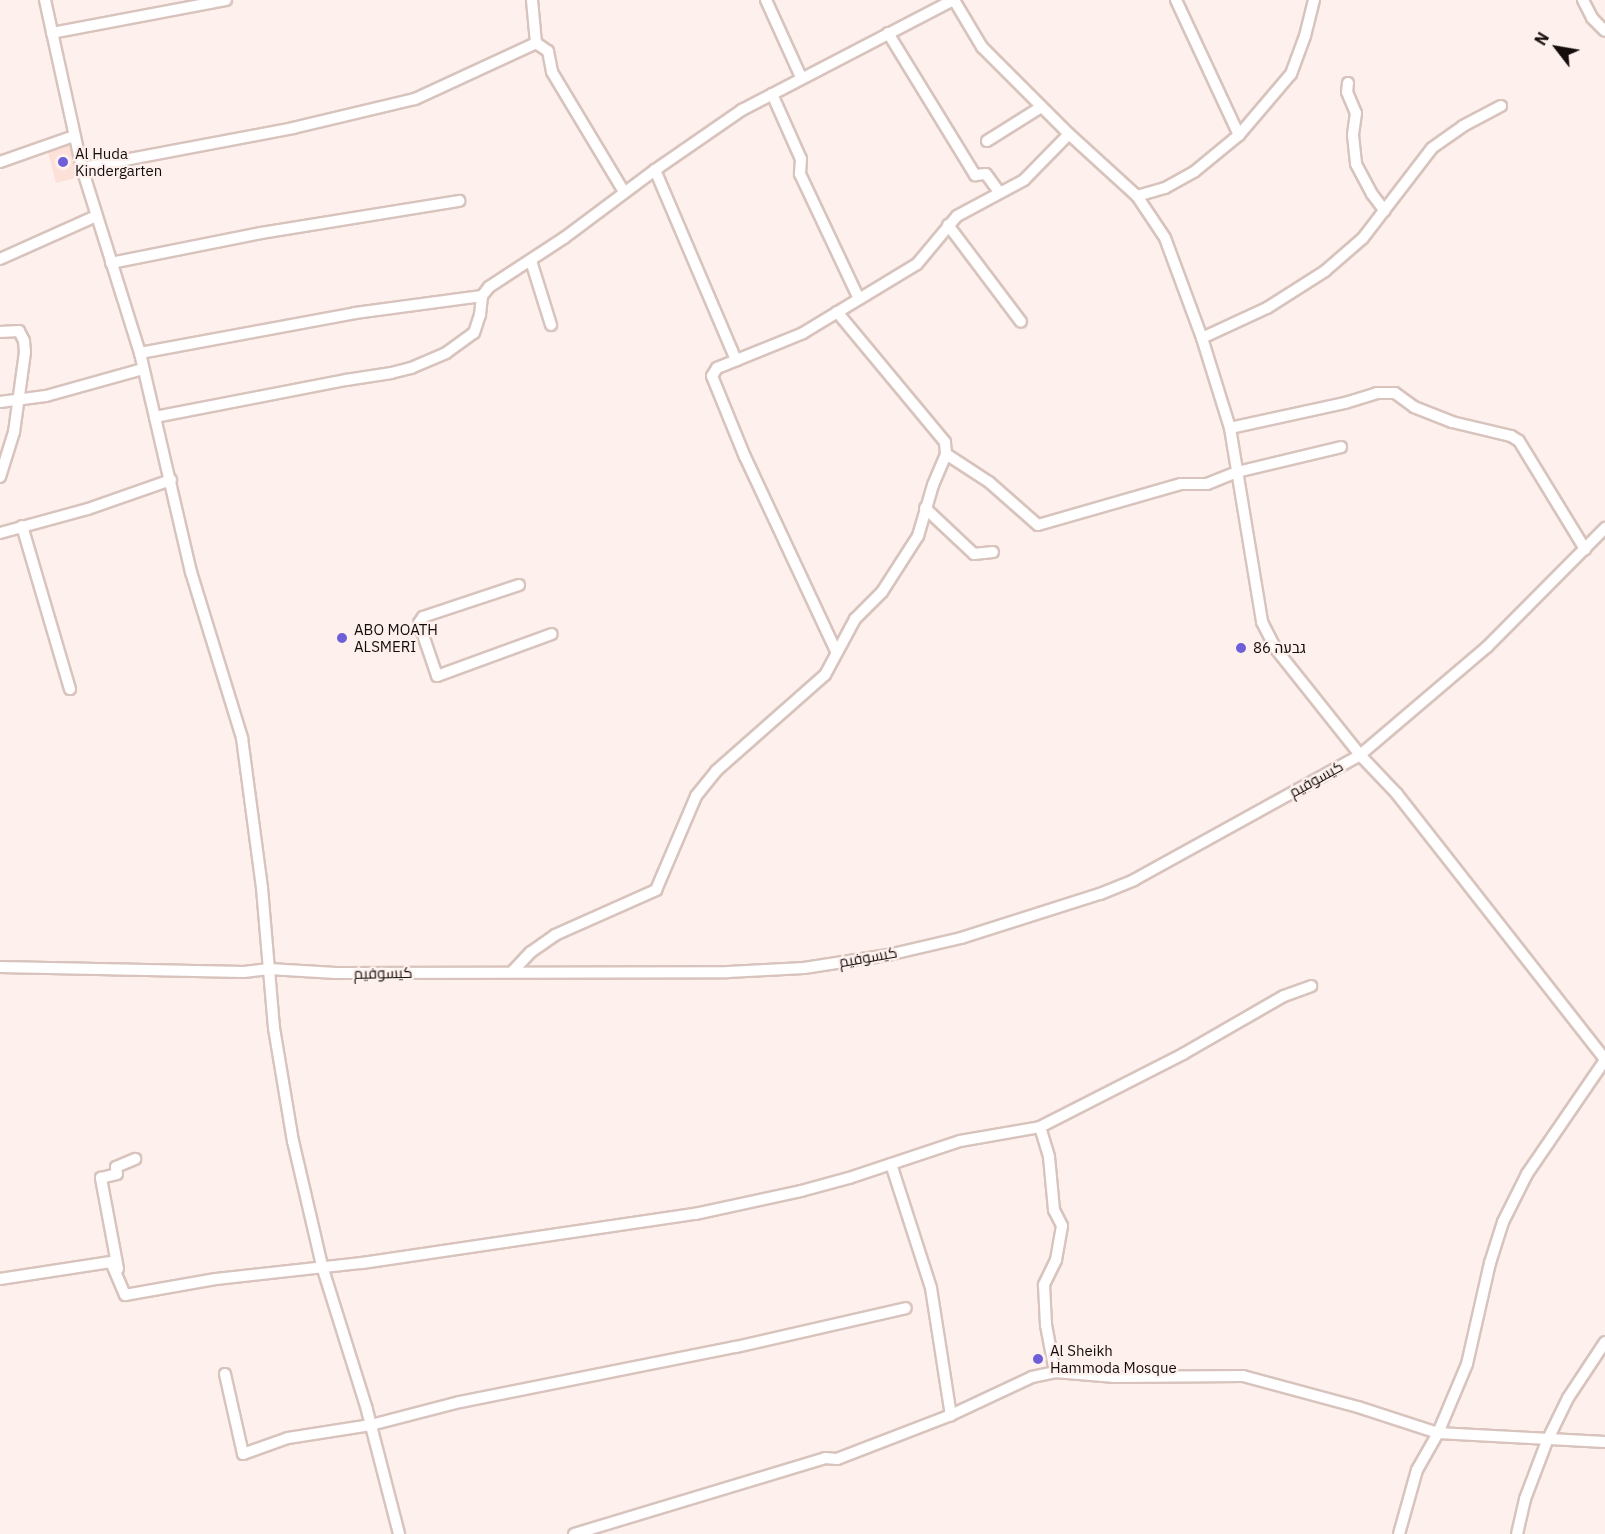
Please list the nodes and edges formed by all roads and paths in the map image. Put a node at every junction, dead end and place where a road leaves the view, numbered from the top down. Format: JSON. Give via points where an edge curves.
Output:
{"nodes":[{"id":1,"x":45,"y":0,"type":"edge"},
{"id":2,"x":226,"y":0,"type":"edge"},
{"id":3,"x":532,"y":0,"type":"edge"},
{"id":4,"x":765,"y":0,"type":"edge"},
{"id":5,"x":954,"y":0,"type":"edge"},
{"id":6,"x":1176,"y":0,"type":"edge"},
{"id":7,"x":1314,"y":0,"type":"edge"},
{"id":8,"x":1583,"y":0,"type":"edge"},
{"id":9,"x":181,"y":5,"type":"edge"},
{"id":10,"x":1605,"y":31,"type":"edge"},
{"id":11,"x":52,"y":33,"type":"junction"},
{"id":12,"x":888,"y":33,"type":"junction"},
{"id":13,"x":536,"y":43,"type":"junction"},
{"id":14,"x":801,"y":78,"type":"junction"},
{"id":15,"x":1348,"y":83,"type":"dead end"},
{"id":16,"x":772,"y":94,"type":"junction"},
{"id":17,"x":1501,"y":106,"type":"dead end"},
{"id":18,"x":1041,"y":107,"type":"junction"},
{"id":19,"x":1069,"y":134,"type":"junction"},
{"id":20,"x":1239,"y":135,"type":"junction"},
{"id":21,"x":74,"y":136,"type":"junction"},
{"id":22,"x":987,"y":141,"type":"dead end"},
{"id":23,"x":0,"y":162,"type":"edge"},
{"id":24,"x":82,"y":168,"type":"junction"},
{"id":25,"x":655,"y":170,"type":"junction"},
{"id":26,"x":624,"y":192,"type":"junction"},
{"id":27,"x":999,"y":192,"type":"junction"},
{"id":28,"x":1137,"y":196,"type":"junction"},
{"id":29,"x":459,"y":201,"type":"dead end"},
{"id":30,"x":1385,"y":211,"type":"junction"},
{"id":31,"x":96,"y":216,"type":"junction"},
{"id":32,"x":948,"y":225,"type":"junction"},
{"id":33,"x":0,"y":259,"type":"edge"},
{"id":34,"x":531,"y":261,"type":"junction"},
{"id":35,"x":111,"y":263,"type":"junction"},
{"id":36,"x":482,"y":296,"type":"junction"},
{"id":37,"x":859,"y":299,"type":"junction"},
{"id":38,"x":837,"y":312,"type":"junction"},
{"id":39,"x":1021,"y":322,"type":"dead end"},
{"id":40,"x":551,"y":325,"type":"dead end"},
{"id":41,"x":0,"y":332,"type":"edge"},
{"id":42,"x":1202,"y":338,"type":"junction"},
{"id":43,"x":140,"y":353,"type":"junction"},
{"id":44,"x":736,"y":360,"type":"junction"},
{"id":45,"x":143,"y":369,"type":"junction"},
{"id":46,"x":17,"y":400,"type":"junction"},
{"id":47,"x":0,"y":402,"type":"edge"},
{"id":48,"x":155,"y":417,"type":"junction"},
{"id":49,"x":1230,"y":428,"type":"junction"},
{"id":50,"x":1341,"y":447,"type":"dead end"},
{"id":51,"x":946,"y":454,"type":"junction"},
{"id":52,"x":1237,"y":472,"type":"junction"},
{"id":53,"x":0,"y":474,"type":"edge"},
{"id":54,"x":171,"y":480,"type":"junction"},
{"id":55,"x":925,"y":508,"type":"junction"},
{"id":56,"x":22,"y":526,"type":"junction"},
{"id":57,"x":1605,"y":528,"type":"edge"},
{"id":58,"x":0,"y":533,"type":"edge"},
{"id":59,"x":1585,"y":549,"type":"junction"},
{"id":60,"x":993,"y":552,"type":"dead end"},
{"id":61,"x":519,"y":585,"type":"dead end"},
{"id":62,"x":552,"y":634,"type":"dead end"},
{"id":63,"x":836,"y":651,"type":"junction"},
{"id":64,"x":70,"y":689,"type":"dead end"},
{"id":65,"x":1360,"y":755,"type":"junction"},
{"id":66,"x":0,"y":967,"type":"edge"},
{"id":67,"x":269,"y":969,"type":"junction"},
{"id":68,"x":513,"y":971,"type":"junction"},
{"id":69,"x":1311,"y":986,"type":"dead end"},
{"id":70,"x":1605,"y":1060,"type":"edge"},
{"id":71,"x":1040,"y":1127,"type":"junction"},
{"id":72,"x":135,"y":1159,"type":"dead end"},
{"id":73,"x":891,"y":1164,"type":"junction"},
{"id":74,"x":322,"y":1266,"type":"junction"},
{"id":75,"x":0,"y":1279,"type":"edge"},
{"id":76,"x":120,"y":1281,"type":"junction"},
{"id":77,"x":906,"y":1308,"type":"dead end"},
{"id":78,"x":1605,"y":1342,"type":"edge"},
{"id":79,"x":1055,"y":1372,"type":"junction"},
{"id":80,"x":225,"y":1374,"type":"dead end"},
{"id":81,"x":951,"y":1415,"type":"junction"},
{"id":82,"x":371,"y":1425,"type":"junction"},
{"id":83,"x":1438,"y":1433,"type":"junction"},
{"id":84,"x":1547,"y":1441,"type":"junction"},
{"id":85,"x":1605,"y":1442,"type":"edge"},
{"id":86,"x":399,"y":1534,"type":"edge"},
{"id":87,"x":574,"y":1534,"type":"edge"},
{"id":88,"x":1399,"y":1534,"type":"edge"},
{"id":89,"x":1517,"y":1534,"type":"edge"}],
"edges":[{"from":1,"to":11,"type":"street"},
{"from":2,"to":9,"type":"street"},
{"from":3,"to":13,"type":"street"},
{"from":4,"to":14,"type":"street"},
{"from":5,"to":12,"type":"street"},
{"from":5,"to":18,"type":"street","via":[[978,42]]},
{"from":6,"to":20,"type":"street"},
{"from":7,"to":20,"type":"street","via":[[1291,74]]},
{"from":8,"to":10,"type":"street","via":[[1592,18]]},
{"from":9,"to":11,"type":"street"},
{"from":11,"to":21,"type":"street"},
{"from":12,"to":14,"type":"street"},
{"from":12,"to":27,"type":"street","via":[[975,175],[986,174]]},
{"from":13,"to":24,"type":"street","via":[[415,99],[293,128]]},
{"from":13,"to":26,"type":"street","via":[[548,51],[552,72]]},
{"from":14,"to":16,"type":"street"},
{"from":15,"to":30,"type":"street","via":[[1347,92],[1356,113],[1356,164]]},
{"from":16,"to":25,"type":"street"},
{"from":16,"to":37,"type":"street","via":[[801,159],[800,174]]},
{"from":17,"to":30,"type":"street","via":[[1432,148]]},
{"from":18,"to":19,"type":"street"},
{"from":18,"to":22,"type":"street"},
{"from":19,"to":27,"type":"street","via":[[1024,180]]},
{"from":19,"to":28,"type":"street"},
{"from":20,"to":28,"type":"street","via":[[1194,172],[1165,188]]},
{"from":21,"to":23,"type":"street"},
{"from":21,"to":24,"type":"street"},
{"from":24,"to":31,"type":"street"},
{"from":25,"to":26,"type":"street"},
{"from":25,"to":44,"type":"street"},
{"from":26,"to":34,"type":"street"},
{"from":27,"to":32,"type":"street","via":[[964,211]]},
{"from":28,"to":42,"type":"street","via":[[1165,238]]},
{"from":29,"to":35,"type":"street","via":[[261,233]]},
{"from":30,"to":42,"type":"street","via":[[1364,238],[1316,278],[1267,308]]},
{"from":31,"to":33,"type":"street"},
{"from":31,"to":35,"type":"street"},
{"from":32,"to":37,"type":"street","via":[[922,261]]},
{"from":32,"to":39,"type":"street"},
{"from":34,"to":36,"type":"street","via":[[493,283]]},
{"from":34,"to":40,"type":"street"},
{"from":35,"to":43,"type":"street"},
{"from":36,"to":43,"type":"street","via":[[355,313]]},
{"from":36,"to":48,"type":"street","via":[[474,333],[446,352],[411,368]]},
{"from":37,"to":38,"type":"street"},
{"from":38,"to":44,"type":"street","via":[[803,333]]},
{"from":38,"to":51,"type":"street","via":[[939,433]]},
{"from":41,"to":46,"type":"street","via":[[19,331],[24,341]]},
{"from":42,"to":49,"type":"street"},
{"from":43,"to":45,"type":"street"},
{"from":44,"to":63,"type":"street","via":[[717,368],[712,380]]},
{"from":45,"to":46,"type":"street"},
{"from":45,"to":48,"type":"street"},
{"from":46,"to":47,"type":"street"},
{"from":46,"to":53,"type":"street","via":[[14,432]]},
{"from":48,"to":54,"type":"street"},
{"from":49,"to":52,"type":"street"},
{"from":49,"to":59,"type":"street","via":[[1377,393],[1395,393],[1414,407],[1452,422],[1519,441]]},
{"from":50,"to":52,"type":"street"},
{"from":51,"to":52,"type":"street","via":[[989,482],[1038,525],[1181,484],[1207,484]]},
{"from":51,"to":55,"type":"street"},
{"from":52,"to":65,"type":"street","via":[[1262,622],[1275,648]]},
{"from":54,"to":56,"type":"street","via":[[88,509]]},
{"from":54,"to":67,"type":"street","via":[[191,572],[242,738]]},
{"from":55,"to":60,"type":"street","via":[[974,554]]},
{"from":55,"to":63,"type":"street","via":[[918,536],[905,557],[882,592],[855,619]]},
{"from":56,"to":58,"type":"street"},
{"from":56,"to":64,"type":"street"},
{"from":57,"to":59,"type":"street","name":"كيسوفيم"},
{"from":59,"to":65,"type":"street","name":"كيسوفيم","via":[[1470,663]]},
{"from":61,"to":62,"type":"street","via":[[423,616],[419,623],[436,676]]},
{"from":63,"to":68,"type":"street","via":[[825,675],[716,771],[696,796],[656,890],[555,935]]},
{"from":65,"to":68,"type":"street","name":"كيسوفيم","via":[[1134,880],[1090,898],[961,938],[804,968],[546,974]]},
{"from":65,"to":70,"type":"street","via":[[1397,794]]},
{"from":66,"to":67,"type":"street","name":"كيسوفيم","via":[[244,972]]},
{"from":67,"to":68,"type":"street","name":"كيسوفيم","via":[[336,973]]},
{"from":67,"to":74,"type":"street","via":[[289,1117]]},
{"from":69,"to":71,"type":"street","via":[[1284,996],[1183,1054]]},
{"from":70,"to":83,"type":"street","via":[[1527,1174],[1503,1222],[1467,1364]]},
{"from":71,"to":73,"type":"street","via":[[960,1141]]},
{"from":71,"to":79,"type":"street","via":[[1049,1157],[1054,1210],[1062,1226],[1056,1260],[1044,1285],[1046,1325]]},
{"from":72,"to":76,"type":"street","via":[[116,1167],[117,1174],[100,1178]]},
{"from":73,"to":74,"type":"street","via":[[801,1191],[695,1214]]},
{"from":73,"to":81,"type":"street","via":[[931,1288]]},
{"from":74,"to":76,"type":"street","via":[[125,1295]]},
{"from":74,"to":82,"type":"street"},
{"from":75,"to":76,"type":"street","via":[[111,1262]]},
{"from":77,"to":82,"type":"street","via":[[736,1347],[460,1402]]},
{"from":78,"to":84,"type":"street","via":[[1568,1398]]},
{"from":79,"to":81,"type":"street","via":[[1032,1377]]},
{"from":79,"to":83,"type":"street","via":[[1115,1377],[1243,1376]]},
{"from":80,"to":82,"type":"street","via":[[243,1454],[288,1438]]},
{"from":81,"to":87,"type":"street","via":[[837,1459],[825,1458]]},
{"from":82,"to":86,"type":"street"},
{"from":83,"to":84,"type":"street"},
{"from":83,"to":88,"type":"street","via":[[1413,1480]]},
{"from":84,"to":85,"type":"street"},
{"from":84,"to":89,"type":"street","via":[[1525,1499]]}]}
